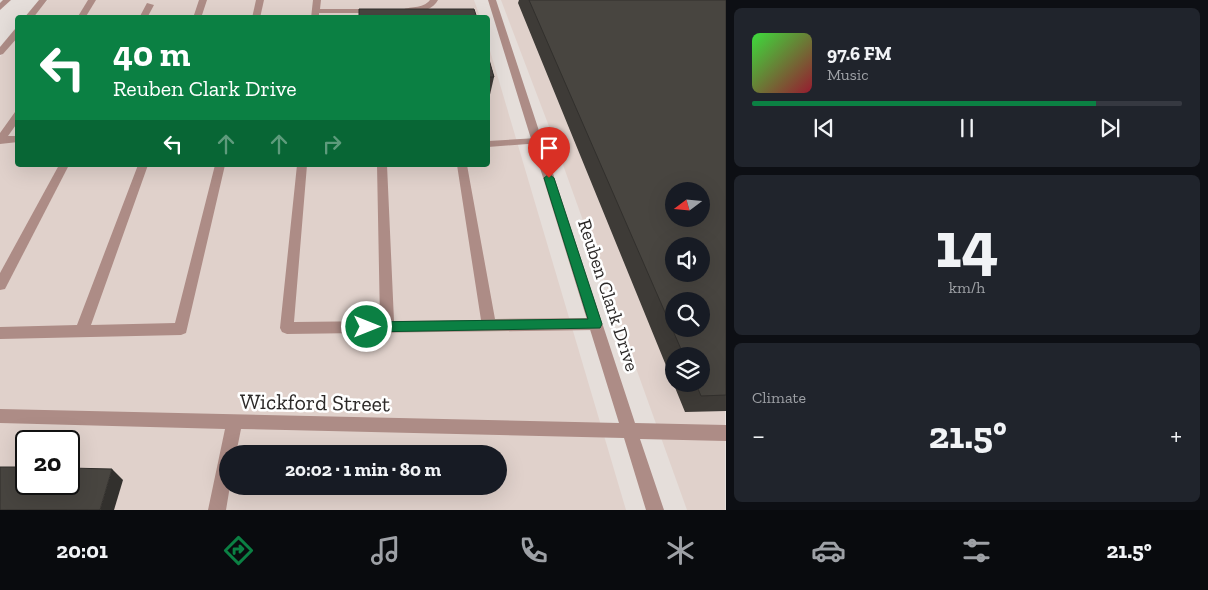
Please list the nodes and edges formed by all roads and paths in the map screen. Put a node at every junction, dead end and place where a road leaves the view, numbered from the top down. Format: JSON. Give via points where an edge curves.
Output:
{"nodes":[{"id":1,"x":7,"y":0,"type":"edge"},
{"id":2,"x":42,"y":0,"type":"edge"},
{"id":3,"x":92,"y":0,"type":"edge"},
{"id":4,"x":203,"y":0,"type":"edge"},
{"id":5,"x":260,"y":0,"type":"edge"},
{"id":6,"x":317,"y":0,"type":"edge"},
{"id":7,"x":434,"y":0,"type":"edge"},
{"id":8,"x":492,"y":0,"type":"edge"},
{"id":9,"x":150,"y":4,"type":"dead end"},
{"id":10,"x":0,"y":8,"type":"edge"},
{"id":11,"x":389,"y":11,"type":"edge"},
{"id":12,"x":398,"y":11,"type":"edge"},
{"id":13,"x":316,"y":14,"type":"edge"},
{"id":14,"x":30,"y":15,"type":"edge"},
{"id":15,"x":83,"y":15,"type":"edge"},
{"id":16,"x":144,"y":15,"type":"edge"},
{"id":17,"x":198,"y":15,"type":"edge"},
{"id":18,"x":257,"y":15,"type":"edge"},
{"id":19,"x":15,"y":34,"type":"edge"},
{"id":20,"x":0,"y":52,"type":"edge"},
{"id":21,"x":15,"y":118,"type":"edge"},
{"id":22,"x":15,"y":139,"type":"edge"},
{"id":23,"x":0,"y":140,"type":"edge"},
{"id":24,"x":537,"y":141,"type":"junction"},
{"id":25,"x":490,"y":144,"type":"edge"},
{"id":26,"x":63,"y":167,"type":"edge"},
{"id":27,"x":142,"y":167,"type":"edge"},
{"id":28,"x":220,"y":167,"type":"edge"},
{"id":29,"x":302,"y":167,"type":"edge"},
{"id":30,"x":382,"y":167,"type":"edge"},
{"id":31,"x":462,"y":167,"type":"edge"},
{"id":32,"x":0,"y":285,"type":"edge"},
{"id":33,"x":596,"y":324,"type":"junction"},
{"id":34,"x":488,"y":326,"type":"junction"},
{"id":35,"x":387,"y":327,"type":"junction"},
{"id":36,"x":82,"y":331,"type":"junction"},
{"id":37,"x":0,"y":333,"type":"edge"},
{"id":38,"x":0,"y":416,"type":"edge"},
{"id":39,"x":234,"y":423,"type":"junction"},
{"id":40,"x":630,"y":432,"type":"junction"},
{"id":41,"x":726,"y":433,"type":"edge"},
{"id":42,"x":230,"y":445,"type":"edge"},
{"id":43,"x":220,"y":495,"type":"edge"},
{"id":44,"x":217,"y":510,"type":"edge"},
{"id":45,"x":654,"y":510,"type":"edge"}],
"edges":[{"from":1,"to":10,"type":"street"},
{"from":2,"to":14,"type":"street"},
{"from":3,"to":15,"type":"street"},
{"from":4,"to":17,"type":"street"},
{"from":5,"to":18,"type":"street"},
{"from":6,"to":13,"type":"street"},
{"from":7,"to":12,"type":"street","via":[[424,9]]},
{"from":8,"to":24,"type":"street","name":"Reuben Clark Drive"},
{"from":9,"to":16,"type":"street"},
{"from":11,"to":13,"type":"street"},
{"from":19,"to":20,"type":"street"},
{"from":21,"to":23,"type":"street"},
{"from":22,"to":23,"type":"street"},
{"from":24,"to":25,"type":"street"},
{"from":24,"to":33,"type":"street","name":"Reuben Clark Drive"},
{"from":26,"to":32,"type":"street"},
{"from":27,"to":36,"type":"street"},
{"from":28,"to":36,"type":"street","via":[[181,329]]},
{"from":29,"to":35,"type":"street","via":[[287,328]]},
{"from":30,"to":35,"type":"street"},
{"from":31,"to":34,"type":"street"},
{"from":33,"to":34,"type":"street"},
{"from":33,"to":40,"type":"street","name":"Reuben Clark Drive"},
{"from":34,"to":35,"type":"street"},
{"from":36,"to":37,"type":"street"},
{"from":38,"to":39,"type":"street","name":"Wickford Street"},
{"from":39,"to":40,"type":"street","name":"Wickford Street"},
{"from":39,"to":42,"type":"street"},
{"from":40,"to":41,"type":"street"},
{"from":40,"to":45,"type":"street","name":"Reuben Clark Drive"},
{"from":43,"to":44,"type":"street"}]}
